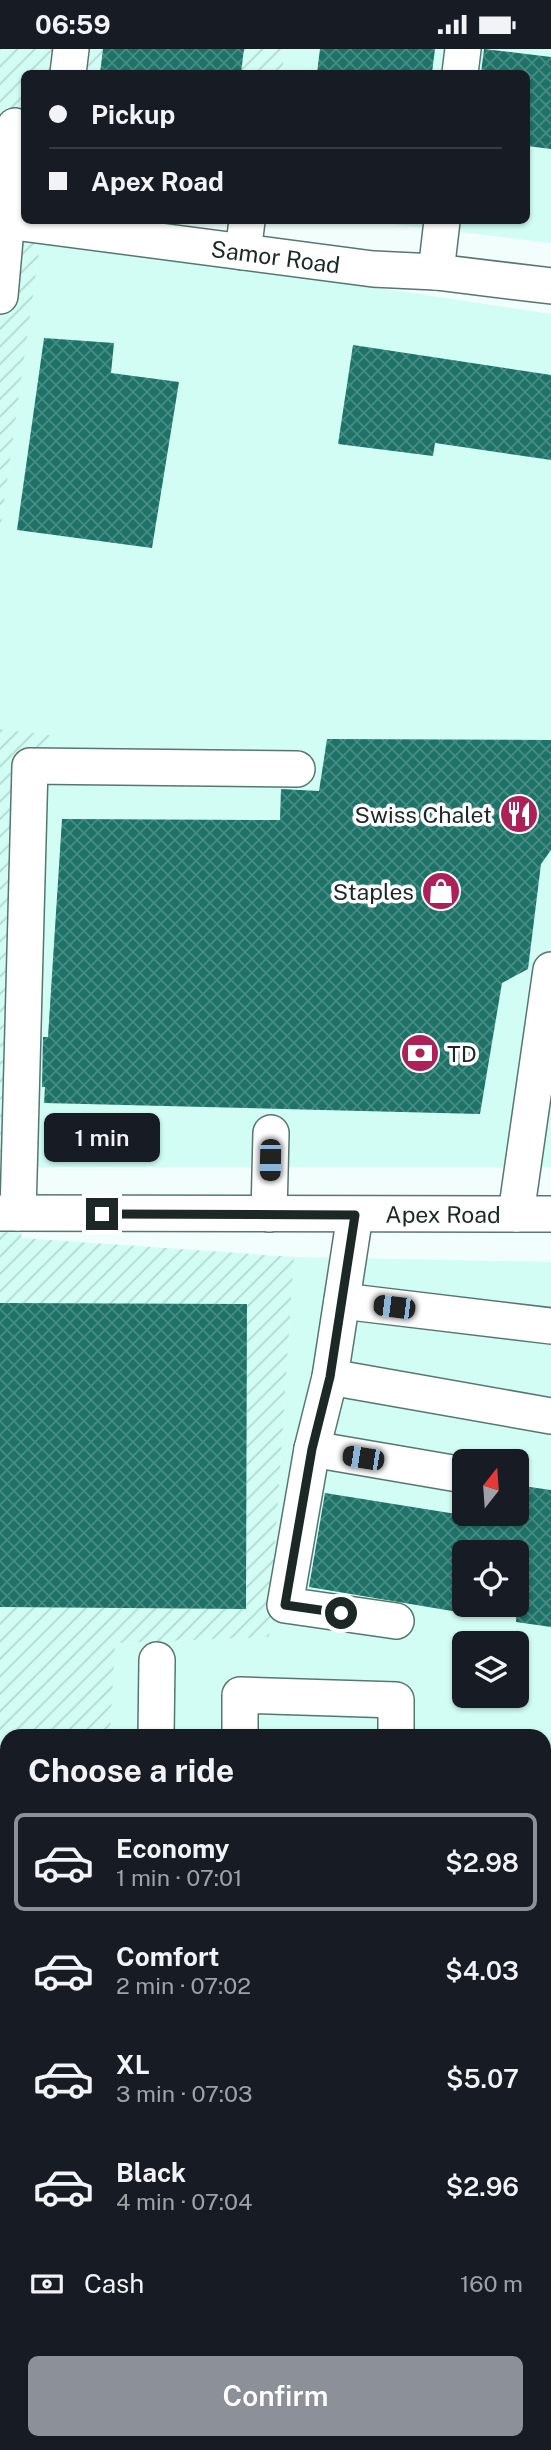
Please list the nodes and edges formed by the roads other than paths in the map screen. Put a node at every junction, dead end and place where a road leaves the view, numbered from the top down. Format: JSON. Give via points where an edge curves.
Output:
{"nodes":[{"id":1,"x":71,"y":49,"type":"edge"},
{"id":2,"x":463,"y":49,"type":"edge"},
{"id":3,"x":68,"y":70,"type":"edge"},
{"id":4,"x":460,"y":70,"type":"edge"},
{"id":5,"x":15,"y":126,"type":"dead end"},
{"id":6,"x":4,"y":220,"type":"edge"},
{"id":7,"x":63,"y":224,"type":"edge"},
{"id":8,"x":442,"y":224,"type":"edge"},
{"id":9,"x":245,"y":236,"type":"edge"},
{"id":10,"x":436,"y":272,"type":"junction"},
{"id":11,"x":551,"y":286,"type":"edge"},
{"id":12,"x":0,"y":296,"type":"edge"},
{"id":13,"x":297,"y":769,"type":"dead end"},
{"id":14,"x":551,"y":970,"type":"edge"},
{"id":15,"x":271,"y":1133,"type":"dead end"},
{"id":16,"x":9,"y":1213,"type":"edge"},
{"id":17,"x":270,"y":1214,"type":"junction"},
{"id":18,"x":516,"y":1214,"type":"junction"},
{"id":19,"x":551,"y":1214,"type":"edge"},
{"id":20,"x":355,"y":1215,"type":"junction"},
{"id":21,"x":342,"y":1301,"type":"junction"},
{"id":22,"x":551,"y":1326,"type":"edge"},
{"id":23,"x":330,"y":1377,"type":"junction"},
{"id":24,"x":551,"y":1416,"type":"edge"},
{"id":25,"x":312,"y":1449,"type":"junction"},
{"id":26,"x":452,"y":1473,"type":"edge"},
{"id":27,"x":396,"y":1621,"type":"dead end"},
{"id":28,"x":157,"y":1660,"type":"dead end"},
{"id":29,"x":156,"y":1729,"type":"edge"},
{"id":30,"x":240,"y":1729,"type":"edge"},
{"id":31,"x":396,"y":1729,"type":"edge"}],
"edges":[{"from":1,"to":3,"type":"street"},
{"from":2,"to":4,"type":"street"},
{"from":5,"to":6,"type":"street"},
{"from":6,"to":12,"type":"street"},
{"from":7,"to":9,"type":"street","name":"Samor Road"},
{"from":8,"to":10,"type":"street"},
{"from":9,"to":10,"type":"street","name":"Samor Road","via":[[373,269]]},
{"from":10,"to":11,"type":"street","name":"Samor Road"},
{"from":13,"to":16,"type":"street","via":[[30,766]]},
{"from":14,"to":18,"type":"street"},
{"from":15,"to":17,"type":"street"},
{"from":16,"to":17,"type":"street","name":"Apex Road"},
{"from":17,"to":20,"type":"street","name":"Apex Road"},
{"from":18,"to":19,"type":"street","name":"Apex Road"},
{"from":18,"to":20,"type":"street","name":"Apex Road"},
{"from":20,"to":21,"type":"street"},
{"from":21,"to":22,"type":"street"},
{"from":21,"to":23,"type":"street"},
{"from":23,"to":24,"type":"street"},
{"from":23,"to":25,"type":"street"},
{"from":25,"to":26,"type":"street"},
{"from":25,"to":27,"type":"street","via":[[285,1605]]},
{"from":28,"to":29,"type":"street"},
{"from":30,"to":31,"type":"street","via":[[240,1695],[396,1700]]}]}
